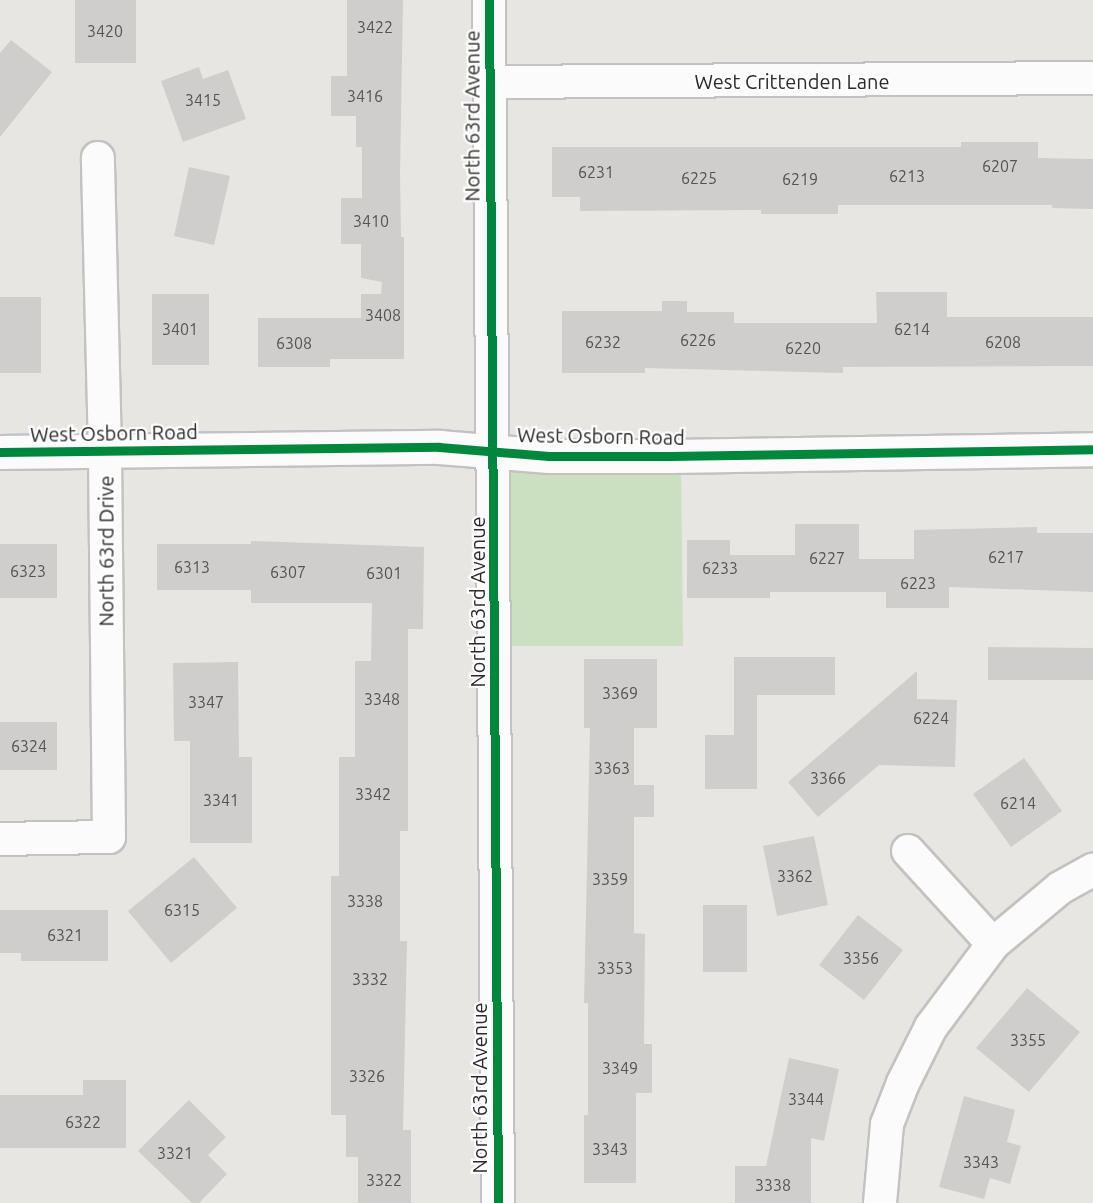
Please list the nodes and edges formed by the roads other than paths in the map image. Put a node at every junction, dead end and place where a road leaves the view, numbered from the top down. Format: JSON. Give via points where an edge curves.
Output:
{"nodes":[{"id":1,"x":489,"y":0,"type":"edge"},
{"id":2,"x":1093,"y":78,"type":"edge"},
{"id":3,"x":490,"y":82,"type":"junction"},
{"id":4,"x":98,"y":158,"type":"dead end"},
{"id":5,"x":1093,"y":449,"type":"edge"},
{"id":6,"x":105,"y":451,"type":"junction"},
{"id":7,"x":0,"y":452,"type":"edge"},
{"id":8,"x":493,"y":452,"type":"junction"},
{"id":9,"x":0,"y":839,"type":"edge"},
{"id":10,"x":908,"y":851,"type":"dead end"},
{"id":11,"x":1093,"y":870,"type":"edge"},
{"id":12,"x":993,"y":944,"type":"junction"},
{"id":13,"x":498,"y":1203,"type":"edge"},
{"id":14,"x":880,"y":1203,"type":"edge"}],
"edges":[{"from":1,"to":3,"type":"street","name":"North 63rd Avenue"},
{"from":2,"to":3,"type":"street","name":"West Crittenden Lane"},
{"from":3,"to":8,"type":"street","name":"North 63rd Avenue"},
{"from":4,"to":6,"type":"street","name":"North 63rd Drive"},
{"from":5,"to":8,"type":"street","name":"West Osborn Road","via":[[670,456]]},
{"from":6,"to":7,"type":"street","name":"West Osborn Road"},
{"from":6,"to":8,"type":"street","name":"West Osborn Road","via":[[439,447]]},
{"from":6,"to":9,"type":"street","name":"North 63rd Drive","via":[[109,837]]},
{"from":8,"to":13,"type":"street","name":"North 63rd Avenue"},
{"from":10,"to":12,"type":"street"},
{"from":11,"to":12,"type":"street","via":[[1060,888]]},
{"from":12,"to":14,"type":"street","via":[[931,1027],[903,1083],[887,1124]]}]}
